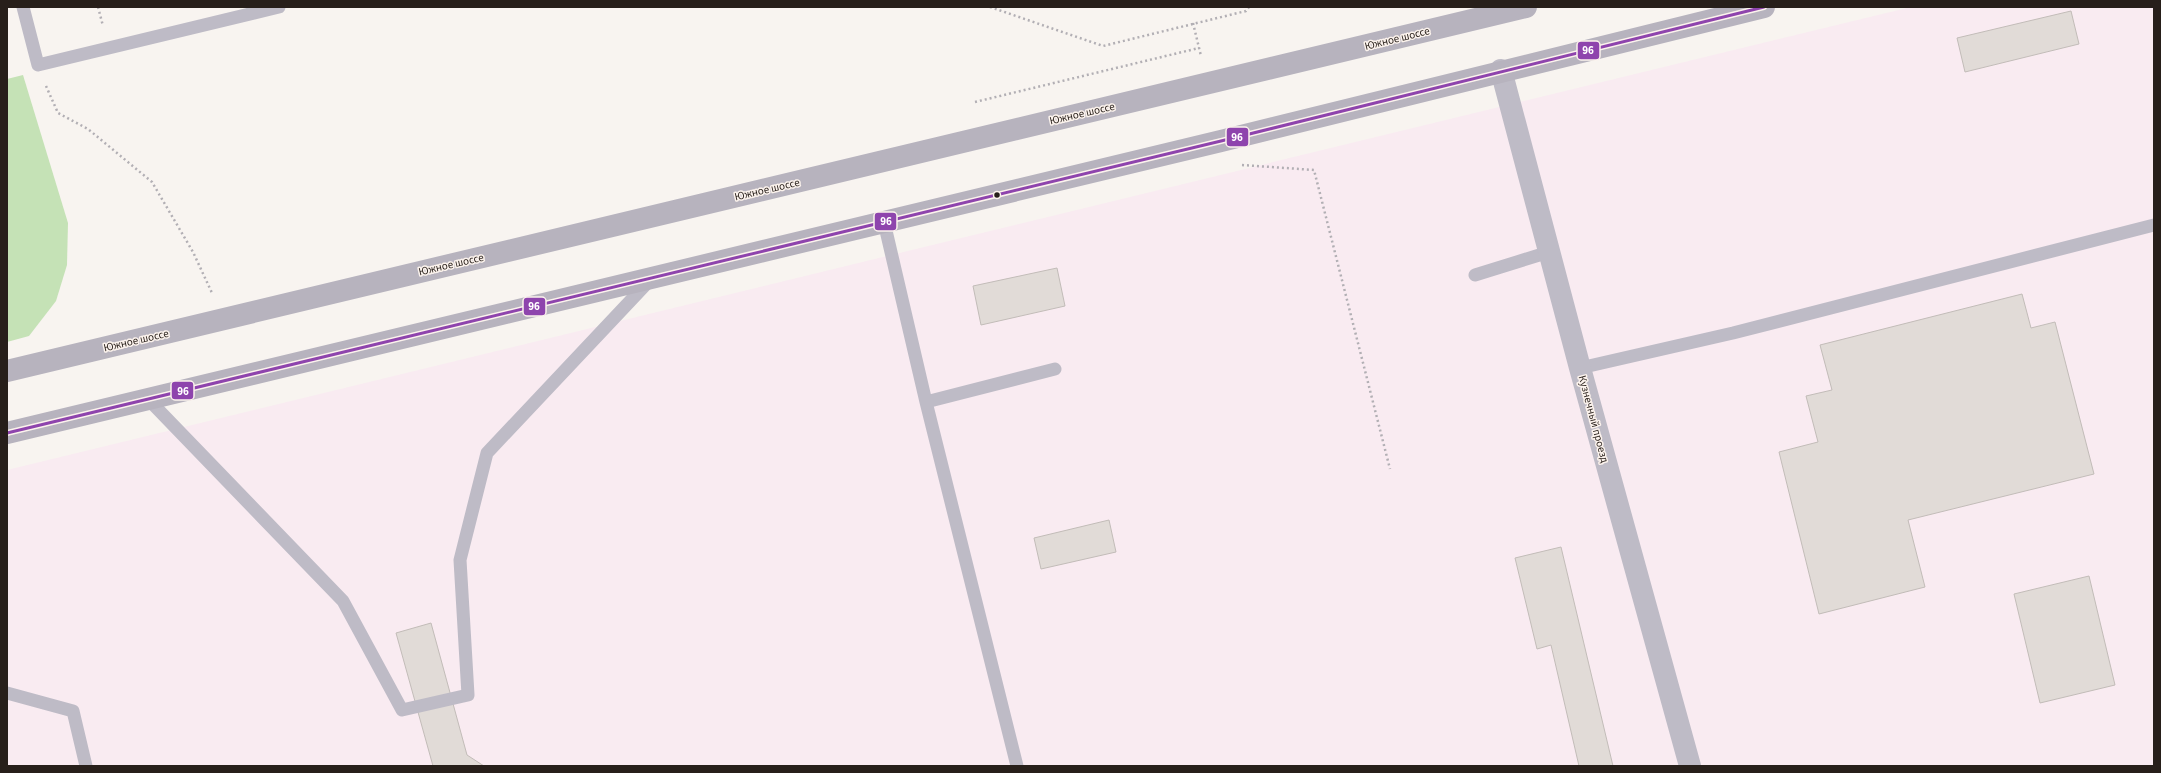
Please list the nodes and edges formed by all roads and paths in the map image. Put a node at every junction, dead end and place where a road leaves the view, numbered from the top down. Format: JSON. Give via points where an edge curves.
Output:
{"nodes":[{"id":1,"x":23,"y":7,"type":"edge"},
{"id":2,"x":98,"y":7,"type":"edge"},
{"id":3,"x":279,"y":7,"type":"edge"},
{"id":4,"x":990,"y":7,"type":"edge"},
{"id":5,"x":1249,"y":7,"type":"edge"},
{"id":6,"x":1526,"y":7,"type":"edge"},
{"id":7,"x":1764,"y":7,"type":"edge"},
{"id":8,"x":1193,"y":23,"type":"junction"},
{"id":9,"x":103,"y":28,"type":"dead end"},
{"id":10,"x":38,"y":65,"type":"junction"},
{"id":11,"x":1501,"y":70,"type":"junction"},
{"id":12,"x":975,"y":102,"type":"dead end"},
{"id":13,"x":1235,"y":165,"type":"dead end"},
{"id":14,"x":884,"y":222,"type":"junction"},
{"id":15,"x":2154,"y":225,"type":"edge"},
{"id":16,"x":1549,"y":252,"type":"junction"},
{"id":17,"x":1475,"y":275,"type":"dead end"},
{"id":18,"x":652,"y":279,"type":"junction"},
{"id":19,"x":224,"y":319,"type":"junction"},
{"id":20,"x":1580,"y":368,"type":"junction"},
{"id":21,"x":1055,"y":369,"type":"dead end"},
{"id":22,"x":7,"y":371,"type":"edge"},
{"id":23,"x":147,"y":398,"type":"junction"},
{"id":24,"x":926,"y":402,"type":"junction"},
{"id":25,"x":7,"y":433,"type":"edge"},
{"id":26,"x":1390,"y":470,"type":"dead end"},
{"id":27,"x":7,"y":693,"type":"edge"},
{"id":28,"x":86,"y":766,"type":"edge"},
{"id":29,"x":1017,"y":766,"type":"edge"},
{"id":30,"x":1690,"y":766,"type":"edge"}],
"edges":[{"from":1,"to":10,"type":"lane"},
{"from":2,"to":9,"type":"path"},
{"from":3,"to":10,"type":"lane"},
{"from":4,"to":8,"type":"path","via":[[1103,46]]},
{"from":5,"to":8,"type":"path","via":[[1246,11]]},
{"from":6,"to":19,"type":"main road","name":"Южное шоссе"},
{"from":7,"to":11,"type":"main road"},
{"from":8,"to":12,"type":"path","via":[[1199,48]]},
{"from":10,"to":19,"type":"path","via":[[58,113],[88,129],[152,182],[192,252]]},
{"from":11,"to":14,"type":"main road"},
{"from":11,"to":16,"type":"street","name":"Кузнечный проезд"},
{"from":13,"to":26,"type":"path","via":[[1314,170]]},
{"from":14,"to":18,"type":"main road"},
{"from":14,"to":24,"type":"lane"},
{"from":15,"to":20,"type":"lane","via":[[1733,333]]},
{"from":16,"to":17,"type":"lane"},
{"from":16,"to":20,"type":"street","name":"Кузнечный проезд"},
{"from":18,"to":23,"type":"main road"},
{"from":18,"to":23,"type":"lane","via":[[487,453],[460,560],[468,696],[402,710],[343,601]]},
{"from":19,"to":22,"type":"main road","name":"Южное шоссе"},
{"from":20,"to":30,"type":"street","name":"Кузнечный проезд"},
{"from":21,"to":24,"type":"lane"},
{"from":23,"to":25,"type":"main road"},
{"from":24,"to":29,"type":"lane"},
{"from":27,"to":28,"type":"lane","via":[[73,711]]}]}
